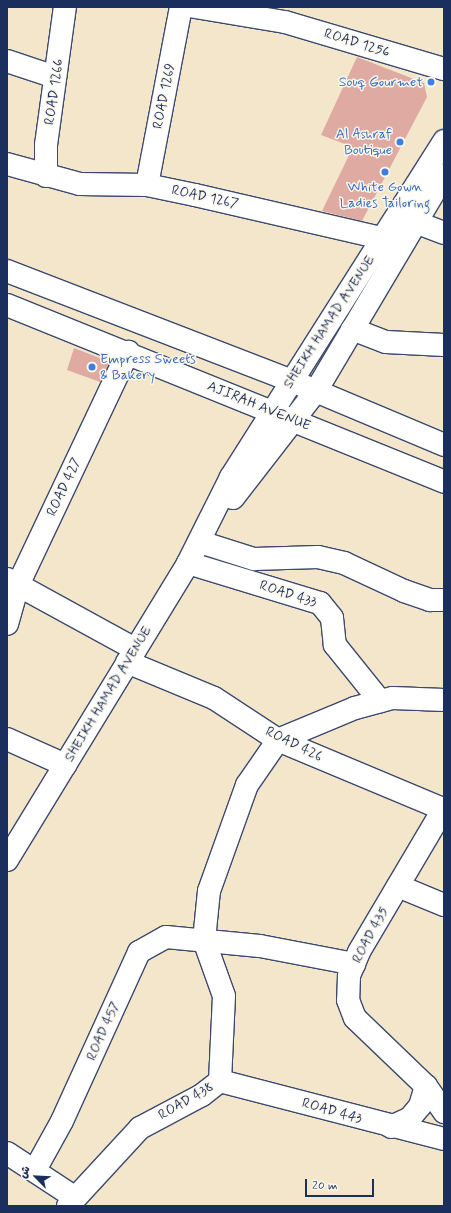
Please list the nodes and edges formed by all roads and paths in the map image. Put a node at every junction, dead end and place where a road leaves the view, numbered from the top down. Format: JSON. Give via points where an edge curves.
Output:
{"nodes":[{"id":1,"x":65,"y":7,"type":"edge"},
{"id":2,"x":181,"y":7,"type":"edge"},
{"id":3,"x":195,"y":7,"type":"edge"},
{"id":4,"x":287,"y":15,"type":"edge"},
{"id":5,"x":7,"y":61,"type":"edge"},
{"id":6,"x":444,"y":69,"type":"edge"},
{"id":7,"x":56,"y":77,"type":"junction"},
{"id":8,"x":444,"y":141,"type":"edge"},
{"id":9,"x":7,"y":164,"type":"edge"},
{"id":10,"x":444,"y":175,"type":"edge"},
{"id":11,"x":46,"y":176,"type":"junction"},
{"id":12,"x":146,"y":185,"type":"junction"},
{"id":13,"x":406,"y":219,"type":"junction"},
{"id":14,"x":444,"y":233,"type":"edge"},
{"id":15,"x":393,"y":240,"type":"junction"},
{"id":16,"x":7,"y":271,"type":"edge"},
{"id":17,"x":7,"y":305,"type":"edge"},
{"id":18,"x":352,"y":329,"type":"junction"},
{"id":19,"x":444,"y":345,"type":"edge"},
{"id":20,"x":128,"y":352,"type":"junction"},
{"id":21,"x":292,"y":381,"type":"junction"},
{"id":22,"x":316,"y":391,"type":"junction"},
{"id":23,"x":272,"y":410,"type":"junction"},
{"id":24,"x":295,"y":420,"type":"junction"},
{"id":25,"x":444,"y":445,"type":"edge"},
{"id":26,"x":444,"y":482,"type":"edge"},
{"id":27,"x":205,"y":534,"type":"junction"},
{"id":28,"x":188,"y":563,"type":"junction"},
{"id":29,"x":12,"y":582,"type":"edge"},
{"id":30,"x":444,"y":600,"type":"edge"},
{"id":31,"x":7,"y":624,"type":"edge"},
{"id":32,"x":131,"y":656,"type":"junction"},
{"id":33,"x":444,"y":700,"type":"edge"},
{"id":34,"x":380,"y":701,"type":"junction"},
{"id":35,"x":7,"y":739,"type":"edge"},
{"id":36,"x":278,"y":740,"type":"junction"},
{"id":37,"x":65,"y":765,"type":"junction"},
{"id":38,"x":444,"y":808,"type":"edge"},
{"id":39,"x":7,"y":860,"type":"edge"},
{"id":40,"x":398,"y":886,"type":"junction"},
{"id":41,"x":444,"y":905,"type":"edge"},
{"id":42,"x":204,"y":940,"type":"junction"},
{"id":43,"x":354,"y":964,"type":"junction"},
{"id":44,"x":220,"y":1080,"type":"junction"},
{"id":45,"x":426,"y":1086,"type":"junction"},
{"id":46,"x":444,"y":1112,"type":"edge"},
{"id":47,"x":391,"y":1127,"type":"junction"},
{"id":48,"x":444,"y":1139,"type":"edge"},
{"id":49,"x":7,"y":1153,"type":"edge"},
{"id":50,"x":35,"y":1170,"type":"junction"},
{"id":51,"x":71,"y":1202,"type":"edge"}],
"edges":[{"from":1,"to":7,"type":"street","name":"ROAD 1266"},
{"from":2,"to":12,"type":"street","name":"ROAD 1269"},
{"from":3,"to":4,"type":"street","name":"ROAD 1256"},
{"from":4,"to":6,"type":"street","name":"ROAD 1256"},
{"from":5,"to":7,"type":"street"},
{"from":7,"to":11,"type":"street","name":"ROAD 1266","via":[[46,145]]},
{"from":8,"to":13,"type":"street","name":"SHEIKH HAMAD AVENUE"},
{"from":9,"to":11,"type":"street","name":"ROAD 1267"},
{"from":10,"to":13,"type":"street","name":"SHEIKH HAMAD AVENUE"},
{"from":11,"to":12,"type":"street","name":"ROAD 1267","via":[[80,184]]},
{"from":12,"to":15,"type":"street","name":"ROAD 1267"},
{"from":13,"to":14,"type":"street"},
{"from":13,"to":15,"type":"street","name":"SHEIKH HAMAD AVENUE"},
{"from":15,"to":18,"type":"street","name":"SHEIKH HAMAD AVENUE"},
{"from":15,"to":21,"type":"street","name":"SHEIKH HAMAD AVENUE"},
{"from":16,"to":21,"type":"street"},
{"from":17,"to":20,"type":"street","name":"AJIRAH AVENUE"},
{"from":18,"to":19,"type":"street","via":[[386,342]]},
{"from":18,"to":22,"type":"street","name":"SHEIKH HAMAD AVENUE"},
{"from":20,"to":23,"type":"street","name":"AJIRAH AVENUE"},
{"from":20,"to":29,"type":"street","name":"ROAD 427"},
{"from":21,"to":22,"type":"street"},
{"from":21,"to":23,"type":"street","name":"SHEIKH HAMAD AVENUE"},
{"from":22,"to":24,"type":"street","name":"SHEIKH HAMAD AVENUE"},
{"from":22,"to":25,"type":"street"},
{"from":23,"to":24,"type":"street","name":"AJIRAH AVENUE"},
{"from":23,"to":27,"type":"street","name":"SHEIKH HAMAD AVENUE","via":[[231,477]]},
{"from":24,"to":26,"type":"street","name":"AJIRAH AVENUE"},
{"from":24,"to":27,"type":"street","name":"SHEIKH HAMAD AVENUE"},
{"from":27,"to":28,"type":"street","name":"SHEIKH HAMAD AVENUE"},
{"from":27,"to":30,"type":"street","via":[[254,559],[318,557],[344,563],[404,591],[430,600]]},
{"from":28,"to":32,"type":"street","name":"SHEIKH HAMAD AVENUE"},
{"from":28,"to":34,"type":"street","name":"ROAD 433","via":[[320,603],[332,618],[335,645]]},
{"from":29,"to":31,"type":"street","name":"ROAD 427"},
{"from":29,"to":32,"type":"street","name":"ROAD 426"},
{"from":32,"to":36,"type":"street","name":"ROAD 426","via":[[214,698]]},
{"from":32,"to":37,"type":"street","name":"SHEIKH HAMAD AVENUE"},
{"from":33,"to":34,"type":"street","via":[[392,698]]},
{"from":34,"to":36,"type":"street"},
{"from":35,"to":37,"type":"street"},
{"from":36,"to":38,"type":"street","name":"ROAD 426"},
{"from":36,"to":42,"type":"street","via":[[247,785],[209,891]]},
{"from":37,"to":39,"type":"street","name":"SHEIKH HAMAD AVENUE"},
{"from":38,"to":40,"type":"street","name":"ROAD 435"},
{"from":40,"to":41,"type":"street"},
{"from":40,"to":43,"type":"street","name":"ROAD 435"},
{"from":42,"to":43,"type":"street","name":"ROAD 457","via":[[260,946]]},
{"from":42,"to":44,"type":"street","name":"ROAD 438","via":[[224,996]]},
{"from":42,"to":50,"type":"street","name":"ROAD 457","via":[[166,937],[139,952],[62,1121]]},
{"from":43,"to":45,"type":"street","name":"ROAD 435","via":[[349,976],[348,1000],[355,1018]]},
{"from":44,"to":47,"type":"street","name":"ROAD 443"},
{"from":44,"to":51,"type":"street","name":"ROAD 438","via":[[202,1095],[140,1128]]},
{"from":45,"to":46,"type":"street","name":"ROAD 435"},
{"from":45,"to":47,"type":"street","via":[[420,1106],[410,1118]]},
{"from":47,"to":48,"type":"street","name":"ROAD 443"},
{"from":49,"to":50,"type":"street"},
{"from":50,"to":51,"type":"street"}]}
